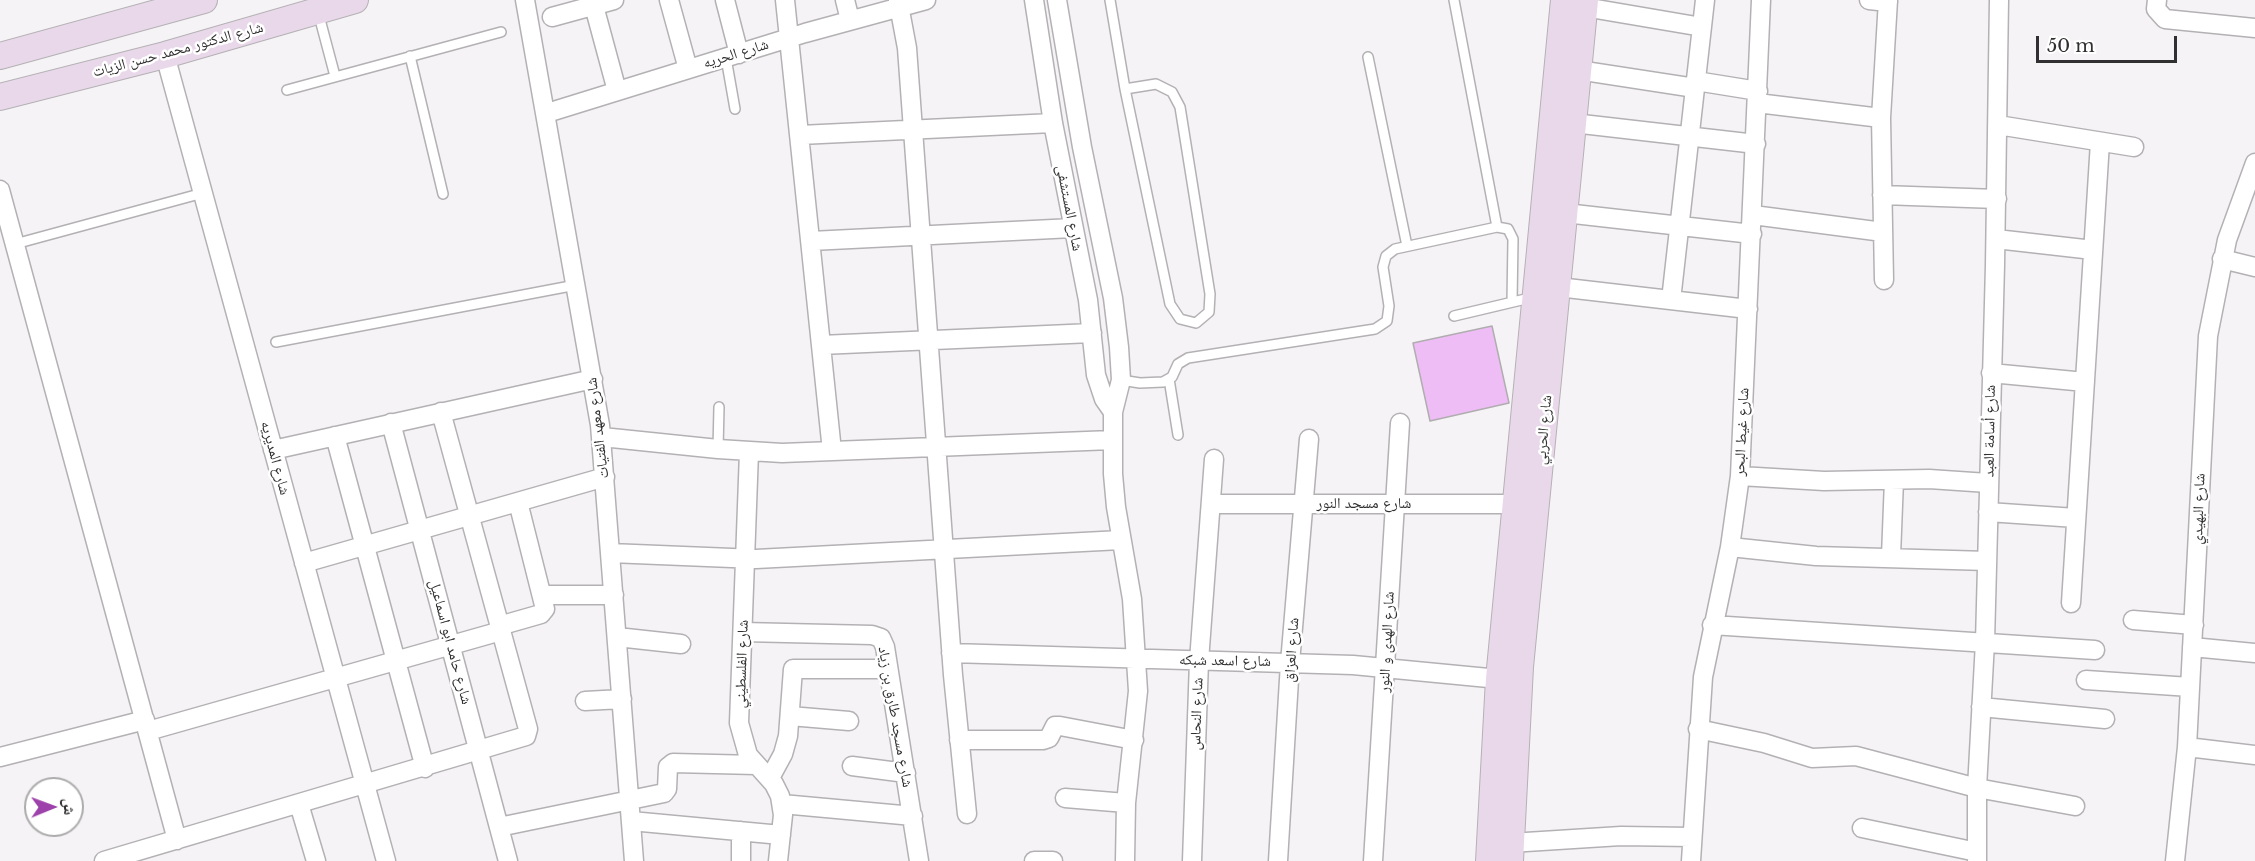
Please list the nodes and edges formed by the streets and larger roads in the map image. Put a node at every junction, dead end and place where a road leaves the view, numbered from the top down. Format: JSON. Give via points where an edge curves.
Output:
{"nodes":[{"id":1,"x":204,"y":0,"type":"edge"},
{"id":2,"x":355,"y":0,"type":"edge"},
{"id":3,"x":525,"y":0,"type":"edge"},
{"id":4,"x":614,"y":0,"type":"edge"},
{"id":5,"x":669,"y":0,"type":"edge"},
{"id":6,"x":725,"y":0,"type":"edge"},
{"id":7,"x":785,"y":0,"type":"edge"},
{"id":8,"x":845,"y":0,"type":"edge"},
{"id":9,"x":926,"y":0,"type":"edge"},
{"id":10,"x":1034,"y":0,"type":"edge"},
{"id":11,"x":1057,"y":0,"type":"edge"},
{"id":12,"x":1705,"y":0,"type":"edge"},
{"id":13,"x":1761,"y":0,"type":"edge"},
{"id":14,"x":1869,"y":0,"type":"edge"},
{"id":15,"x":1999,"y":0,"type":"edge"},
{"id":16,"x":2157,"y":0,"type":"edge"},
{"id":17,"x":1888,"y":1,"type":"edge"},
{"id":18,"x":1578,"y":2,"type":"edge"},
{"id":19,"x":899,"y":3,"type":"edge"},
{"id":20,"x":594,"y":6,"type":"junction"},
{"id":21,"x":552,"y":17,"type":"dead end"},
{"id":22,"x":850,"y":20,"type":"junction"},
{"id":23,"x":1702,"y":27,"type":"junction"},
{"id":24,"x":2255,"y":28,"type":"edge"},
{"id":25,"x":790,"y":37,"type":"junction"},
{"id":26,"x":165,"y":55,"type":"junction"},
{"id":27,"x":0,"y":56,"type":"edge"},
{"id":28,"x":732,"y":56,"type":"junction"},
{"id":29,"x":688,"y":69,"type":"junction"},
{"id":30,"x":1578,"y":70,"type":"junction"},
{"id":31,"x":1695,"y":85,"type":"junction"},
{"id":32,"x":617,"y":91,"type":"junction"},
{"id":33,"x":0,"y":97,"type":"edge"},
{"id":34,"x":1757,"y":97,"type":"junction"},
{"id":35,"x":546,"y":113,"type":"junction"},
{"id":36,"x":1881,"y":118,"type":"junction"},
{"id":37,"x":1053,"y":123,"type":"junction"},
{"id":38,"x":1573,"y":123,"type":"junction"},
{"id":39,"x":1998,"y":124,"type":"junction"},
{"id":40,"x":914,"y":130,"type":"junction"},
{"id":41,"x":800,"y":135,"type":"junction"},
{"id":42,"x":1689,"y":136,"type":"junction"},
{"id":43,"x":2100,"y":142,"type":"junction"},
{"id":44,"x":1756,"y":144,"type":"junction"},
{"id":45,"x":2134,"y":147,"type":"dead end"},
{"id":46,"x":2255,"y":163,"type":"edge"},
{"id":47,"x":0,"y":190,"type":"edge"},
{"id":48,"x":1882,"y":195,"type":"junction"},
{"id":49,"x":1997,"y":199,"type":"junction"},
{"id":50,"x":1565,"y":213,"type":"junction"},
{"id":51,"x":1752,"y":214,"type":"junction"},
{"id":52,"x":1679,"y":226,"type":"junction"},
{"id":53,"x":1073,"y":228,"type":"junction"},
{"id":54,"x":1883,"y":232,"type":"junction"},
{"id":55,"x":1752,"y":234,"type":"junction"},
{"id":56,"x":921,"y":236,"type":"junction"},
{"id":57,"x":1996,"y":239,"type":"junction"},
{"id":58,"x":811,"y":241,"type":"junction"},
{"id":59,"x":2093,"y":250,"type":"junction"},
{"id":60,"x":2222,"y":259,"type":"junction"},
{"id":61,"x":2255,"y":267,"type":"edge"},
{"id":62,"x":1884,"y":280,"type":"dead end"},
{"id":63,"x":1535,"y":295,"type":"junction"},
{"id":64,"x":1671,"y":300,"type":"junction"},
{"id":65,"x":1748,"y":309,"type":"junction"},
{"id":66,"x":1092,"y":333,"type":"junction"},
{"id":67,"x":929,"y":340,"type":"junction"},
{"id":68,"x":821,"y":345,"type":"junction"},
{"id":69,"x":1991,"y":373,"type":"junction"},
{"id":70,"x":593,"y":379,"type":"junction"},
{"id":71,"x":2085,"y":382,"type":"junction"},
{"id":72,"x":441,"y":412,"type":"junction"},
{"id":73,"x":1113,"y":412,"type":"junction"},
{"id":74,"x":391,"y":423,"type":"junction"},
{"id":75,"x":1400,"y":423,"type":"dead end"},
{"id":76,"x":335,"y":436,"type":"junction"},
{"id":77,"x":602,"y":437,"type":"junction"},
{"id":78,"x":1309,"y":439,"type":"dead end"},
{"id":79,"x":1112,"y":440,"type":"junction"},
{"id":80,"x":936,"y":447,"type":"junction"},
{"id":81,"x":273,"y":450,"type":"junction"},
{"id":82,"x":832,"y":451,"type":"junction"},
{"id":83,"x":749,"y":452,"type":"junction"},
{"id":84,"x":1214,"y":459,"type":"dead end"},
{"id":85,"x":1740,"y":476,"type":"junction"},
{"id":86,"x":605,"y":477,"type":"junction"},
{"id":87,"x":1894,"y":480,"type":"junction"},
{"id":88,"x":1989,"y":483,"type":"junction"},
{"id":89,"x":518,"y":502,"type":"junction"},
{"id":90,"x":1395,"y":503,"type":"junction"},
{"id":91,"x":1211,"y":504,"type":"junction"},
{"id":92,"x":1304,"y":504,"type":"junction"},
{"id":93,"x":1517,"y":504,"type":"junction"},
{"id":94,"x":1988,"y":512,"type":"junction"},
{"id":95,"x":468,"y":516,"type":"junction"},
{"id":96,"x":2076,"y":518,"type":"junction"},
{"id":97,"x":420,"y":530,"type":"junction"},
{"id":98,"x":1121,"y":540,"type":"junction"},
{"id":99,"x":365,"y":546,"type":"junction"},
{"id":100,"x":1730,"y":547,"type":"junction"},
{"id":101,"x":944,"y":549,"type":"junction"},
{"id":102,"x":610,"y":554,"type":"junction"},
{"id":103,"x":1891,"y":556,"type":"junction"},
{"id":104,"x":746,"y":559,"type":"junction"},
{"id":105,"x":1987,"y":561,"type":"junction"},
{"id":106,"x":304,"y":563,"type":"junction"},
{"id":107,"x":543,"y":595,"type":"junction"},
{"id":108,"x":614,"y":595,"type":"junction"},
{"id":109,"x":2071,"y":603,"type":"dead end"},
{"id":110,"x":2133,"y":620,"type":"dead end"},
{"id":111,"x":1712,"y":625,"type":"junction"},
{"id":112,"x":2194,"y":625,"type":"junction"},
{"id":113,"x":500,"y":629,"type":"junction"},
{"id":114,"x":743,"y":632,"type":"junction"},
{"id":115,"x":617,"y":637,"type":"junction"},
{"id":116,"x":1985,"y":642,"type":"junction"},
{"id":117,"x":681,"y":644,"type":"dead end"},
{"id":118,"x":450,"y":645,"type":"junction"},
{"id":119,"x":2192,"y":647,"type":"junction"},
{"id":120,"x":2095,"y":650,"type":"dead end"},
{"id":121,"x":951,"y":653,"type":"junction"},
{"id":122,"x":2255,"y":653,"type":"edge"},
{"id":123,"x":1137,"y":659,"type":"junction"},
{"id":124,"x":396,"y":661,"type":"junction"},
{"id":125,"x":1199,"y":661,"type":"junction"},
{"id":126,"x":1290,"y":663,"type":"junction"},
{"id":127,"x":1385,"y":667,"type":"junction"},
{"id":128,"x":888,"y":669,"type":"junction"},
{"id":129,"x":335,"y":678,"type":"junction"},
{"id":130,"x":1499,"y":679,"type":"junction"},
{"id":131,"x":2086,"y":680,"type":"dead end"},
{"id":132,"x":2190,"y":687,"type":"junction"},
{"id":133,"x":622,"y":699,"type":"junction"},
{"id":134,"x":585,"y":701,"type":"dead end"},
{"id":135,"x":1981,"y":707,"type":"junction"},
{"id":136,"x":790,"y":716,"type":"junction"},
{"id":137,"x":2105,"y":719,"type":"dead end"},
{"id":138,"x":849,"y":721,"type":"dead end"},
{"id":139,"x":146,"y":726,"type":"junction"},
{"id":140,"x":1698,"y":729,"type":"junction"},
{"id":141,"x":959,"y":740,"type":"junction"},
{"id":142,"x":1134,"y":740,"type":"junction"},
{"id":143,"x":2187,"y":747,"type":"junction"},
{"id":144,"x":479,"y":752,"type":"junction"},
{"id":145,"x":2255,"y":755,"type":"edge"},
{"id":146,"x":0,"y":757,"type":"edge"},
{"id":147,"x":756,"y":765,"type":"junction"},
{"id":148,"x":852,"y":766,"type":"dead end"},
{"id":149,"x":425,"y":768,"type":"junction"},
{"id":150,"x":906,"y":773,"type":"junction"},
{"id":151,"x":770,"y":778,"type":"junction"},
{"id":152,"x":365,"y":785,"type":"junction"},
{"id":153,"x":1977,"y":788,"type":"junction"},
{"id":154,"x":1065,"y":798,"type":"dead end"},
{"id":155,"x":629,"y":800,"type":"junction"},
{"id":156,"x":1126,"y":803,"type":"junction"},
{"id":157,"x":299,"y":804,"type":"junction"},
{"id":158,"x":782,"y":804,"type":"junction"},
{"id":159,"x":2075,"y":806,"type":"dead end"},
{"id":160,"x":967,"y":814,"type":"dead end"},
{"id":161,"x":913,"y":816,"type":"junction"},
{"id":162,"x":631,"y":821,"type":"junction"},
{"id":163,"x":500,"y":827,"type":"junction"},
{"id":164,"x":1862,"y":828,"type":"dead end"},
{"id":165,"x":741,"y":831,"type":"junction"},
{"id":166,"x":781,"y":835,"type":"junction"},
{"id":167,"x":1692,"y":837,"type":"junction"},
{"id":168,"x":177,"y":840,"type":"junction"},
{"id":169,"x":1510,"y":852,"type":"edge"},
{"id":170,"x":1977,"y":857,"type":"edge"},
{"id":171,"x":104,"y":861,"type":"edge"},
{"id":172,"x":316,"y":861,"type":"edge"},
{"id":173,"x":386,"y":861,"type":"edge"},
{"id":174,"x":508,"y":861,"type":"edge"},
{"id":175,"x":634,"y":861,"type":"edge"},
{"id":176,"x":741,"y":861,"type":"edge"},
{"id":177,"x":778,"y":861,"type":"edge"},
{"id":178,"x":919,"y":861,"type":"edge"},
{"id":179,"x":1034,"y":861,"type":"edge"},
{"id":180,"x":1053,"y":861,"type":"edge"},
{"id":181,"x":1125,"y":861,"type":"edge"},
{"id":182,"x":1192,"y":861,"type":"edge"},
{"id":183,"x":1278,"y":861,"type":"edge"},
{"id":184,"x":1373,"y":861,"type":"edge"},
{"id":185,"x":1489,"y":861,"type":"edge"},
{"id":186,"x":1691,"y":861,"type":"edge"},
{"id":187,"x":2175,"y":861,"type":"edge"}],
"edges":[{"from":1,"to":27,"type":"street"},
{"from":2,"to":26,"type":"street","name":"شارع الدكتور محمد حسن الزيات"},
{"from":3,"to":35,"type":"street","name":"شارع معهد الفتيات"},
{"from":4,"to":20,"type":"street"},
{"from":5,"to":29,"type":"street"},
{"from":6,"to":28,"type":"street"},
{"from":7,"to":25,"type":"street"},
{"from":8,"to":22,"type":"street"},
{"from":9,"to":19,"type":"street","name":"شارع الحريه"},
{"from":10,"to":37,"type":"street","name":"شارع المستشفى"},
{"from":11,"to":73,"type":"street","name":"شارع المستشفى","via":[[1113,298],[1121,380]]},
{"from":12,"to":23,"type":"street"},
{"from":13,"to":34,"type":"street","name":"شارع غيط البحر"},
{"from":14,"to":17,"type":"street"},
{"from":15,"to":39,"type":"street","name":"شارع أسامة العبد"},
{"from":16,"to":24,"type":"street","via":[[2156,9],[2165,20]]},
{"from":17,"to":36,"type":"street"},
{"from":18,"to":23,"type":"street"},
{"from":18,"to":30,"type":"street","name":"شارع الحربي"},
{"from":18,"to":63,"type":"street","name":"شارع الحربي"},
{"from":19,"to":22,"type":"street","name":"شارع الحريه"},
{"from":19,"to":40,"type":"street","via":[[907,41]]},
{"from":20,"to":21,"type":"street"},
{"from":20,"to":32,"type":"street"},
{"from":22,"to":25,"type":"street","name":"شارع الحريه"},
{"from":23,"to":31,"type":"street"},
{"from":25,"to":28,"type":"street","name":"شارع الحريه"},
{"from":25,"to":41,"type":"street"},
{"from":26,"to":33,"type":"street","name":"شارع الدكتور محمد حسن الزيات"},
{"from":26,"to":81,"type":"street","name":"شارع المديريه"},
{"from":28,"to":29,"type":"street","name":"شارع الحريه"},
{"from":29,"to":32,"type":"street","name":"شارع الحريه"},
{"from":30,"to":31,"type":"street"},
{"from":30,"to":38,"type":"street","name":"شارع الحربي"},
{"from":31,"to":34,"type":"street"},
{"from":31,"to":42,"type":"street"},
{"from":32,"to":35,"type":"street","name":"شارع الحريه"},
{"from":34,"to":36,"type":"street"},
{"from":34,"to":44,"type":"street","name":"شارع غيط البحر"},
{"from":35,"to":70,"type":"street","name":"شارع معهد الفتيات"},
{"from":36,"to":48,"type":"street"},
{"from":37,"to":40,"type":"street"},
{"from":37,"to":53,"type":"street","name":"شارع المستشفى"},
{"from":38,"to":42,"type":"street"},
{"from":38,"to":50,"type":"street","name":"شارع الحربي"},
{"from":39,"to":43,"type":"street"},
{"from":39,"to":49,"type":"street","name":"شارع أسامة العبد"},
{"from":40,"to":41,"type":"street"},
{"from":40,"to":56,"type":"street"},
{"from":41,"to":58,"type":"street"},
{"from":42,"to":44,"type":"street"},
{"from":42,"to":52,"type":"street"},
{"from":43,"to":45,"type":"street"},
{"from":43,"to":59,"type":"street"},
{"from":44,"to":51,"type":"street","name":"شارع غيط البحر"},
{"from":46,"to":60,"type":"street","name":"شارع البهيدي"},
{"from":47,"to":139,"type":"street"},
{"from":48,"to":49,"type":"street"},
{"from":48,"to":54,"type":"street"},
{"from":49,"to":57,"type":"street","name":"شارع أسامة العبد"},
{"from":50,"to":52,"type":"street"},
{"from":50,"to":63,"type":"street","name":"شارع الحربي"},
{"from":51,"to":54,"type":"street"},
{"from":51,"to":55,"type":"street","name":"شارع غيط البحر"},
{"from":52,"to":55,"type":"street"},
{"from":52,"to":64,"type":"street"},
{"from":53,"to":56,"type":"street"},
{"from":53,"to":66,"type":"street","name":"شارع المستشفى"},
{"from":54,"to":62,"type":"street"},
{"from":55,"to":65,"type":"street","name":"شارع غيط البحر"},
{"from":56,"to":58,"type":"street"},
{"from":56,"to":67,"type":"street"},
{"from":57,"to":59,"type":"street"},
{"from":57,"to":69,"type":"street","name":"شارع أسامة العبد"},
{"from":58,"to":68,"type":"street"},
{"from":59,"to":71,"type":"street"},
{"from":60,"to":61,"type":"street"},
{"from":60,"to":112,"type":"street","name":"شارع البهيدي","via":[[2204,375]]},
{"from":63,"to":64,"type":"street"},
{"from":63,"to":93,"type":"street","name":"شارع الحربي"},
{"from":63,"to":169,"type":"street","name":"شارع الحربي"},
{"from":64,"to":65,"type":"street"},
{"from":65,"to":85,"type":"street","name":"شارع غيط البحر"},
{"from":66,"to":67,"type":"street"},
{"from":66,"to":73,"type":"street","name":"شارع المستشفى","via":[[1098,383]]},
{"from":67,"to":68,"type":"street"},
{"from":67,"to":80,"type":"street"},
{"from":68,"to":82,"type":"street"},
{"from":69,"to":71,"type":"street"},
{"from":69,"to":88,"type":"street","name":"شارع أسامة العبد"},
{"from":70,"to":72,"type":"street"},
{"from":70,"to":77,"type":"street","name":"شارع معهد الفتيات"},
{"from":71,"to":96,"type":"street"},
{"from":72,"to":74,"type":"street"},
{"from":72,"to":95,"type":"street"},
{"from":73,"to":79,"type":"street","name":"شارع المستشفى"},
{"from":74,"to":76,"type":"street"},
{"from":74,"to":97,"type":"street","name":"شارع حامد ابو اسماعيل"},
{"from":75,"to":90,"type":"street","name":"شارع الهدى و النور"},
{"from":76,"to":81,"type":"street"},
{"from":76,"to":99,"type":"street"},
{"from":77,"to":83,"type":"street"},
{"from":77,"to":86,"type":"street","name":"شارع معهد الفتيات"},
{"from":78,"to":92,"type":"street","name":"شارع العزاق"},
{"from":79,"to":80,"type":"street"},
{"from":79,"to":98,"type":"street","name":"شارع المستشفى"},
{"from":80,"to":82,"type":"street"},
{"from":80,"to":101,"type":"street"},
{"from":81,"to":106,"type":"street","name":"شارع المديريه"},
{"from":82,"to":83,"type":"street"},
{"from":83,"to":104,"type":"street","name":"شارع الفلسطيني"},
{"from":84,"to":91,"type":"street","name":"شارع النحاس"},
{"from":85,"to":87,"type":"street"},
{"from":85,"to":100,"type":"street","name":"شارع غيط البحر"},
{"from":86,"to":89,"type":"street"},
{"from":86,"to":102,"type":"street","name":"شارع معهد الفتيات"},
{"from":87,"to":88,"type":"street"},
{"from":87,"to":103,"type":"street"},
{"from":88,"to":94,"type":"street","name":"شارع أسامة العبد"},
{"from":89,"to":95,"type":"street"},
{"from":89,"to":107,"type":"street"},
{"from":90,"to":92,"type":"street","name":"شارع مسجد النور"},
{"from":90,"to":93,"type":"street","name":"شارع مسجد النور"},
{"from":90,"to":127,"type":"street","name":"شارع الهدى و النور"},
{"from":91,"to":92,"type":"street","name":"شارع مسجد النور"},
{"from":91,"to":125,"type":"street","name":"شارع النحاس"},
{"from":92,"to":126,"type":"street","name":"شارع العزاق"},
{"from":93,"to":130,"type":"street","name":"شارع الحربي"},
{"from":94,"to":96,"type":"street"},
{"from":94,"to":105,"type":"street","name":"شارع أسامة العبد"},
{"from":95,"to":97,"type":"street"},
{"from":95,"to":113,"type":"street"},
{"from":96,"to":109,"type":"street"},
{"from":97,"to":99,"type":"street"},
{"from":97,"to":118,"type":"street","name":"شارع حامد ابو اسماعيل"},
{"from":98,"to":101,"type":"street"},
{"from":98,"to":123,"type":"street","name":"شارع المستشفى","via":[[1132,599]]},
{"from":99,"to":106,"type":"street"},
{"from":99,"to":124,"type":"street"},
{"from":100,"to":103,"type":"street","via":[[1816,556]]},
{"from":100,"to":111,"type":"street","name":"شارع غيط البحر"},
{"from":101,"to":104,"type":"street"},
{"from":101,"to":121,"type":"street"},
{"from":102,"to":104,"type":"street"},
{"from":102,"to":108,"type":"street","name":"شارع معهد الفتيات"},
{"from":103,"to":105,"type":"street"},
{"from":104,"to":114,"type":"street","name":"شارع الفلسطيني"},
{"from":105,"to":116,"type":"street","name":"شارع أسامة العبد"},
{"from":106,"to":129,"type":"street","name":"شارع المديريه"},
{"from":107,"to":108,"type":"street"},
{"from":107,"to":113,"type":"street","via":[[546,607],[541,614]]},
{"from":108,"to":115,"type":"street","name":"شارع معهد الفتيات"},
{"from":110,"to":112,"type":"street"},
{"from":111,"to":116,"type":"street"},
{"from":111,"to":140,"type":"street","name":"شارع غيط البحر"},
{"from":112,"to":119,"type":"street","name":"شارع البهيدي"},
{"from":113,"to":118,"type":"street"},
{"from":113,"to":144,"type":"street","via":[[528,733],[520,740]]},
{"from":114,"to":128,"type":"street","name":"شارع مسجد طارق بن زياد","via":[[877,636],[883,642]]},
{"from":114,"to":147,"type":"street","name":"شارع الفلسطيني","via":[[739,723],[745,749]]},
{"from":115,"to":117,"type":"street"},
{"from":115,"to":133,"type":"street","name":"شارع معهد الفتيات"},
{"from":116,"to":120,"type":"street"},
{"from":116,"to":135,"type":"street","name":"شارع أسامة العبد"},
{"from":118,"to":124,"type":"street"},
{"from":118,"to":144,"type":"street","name":"شارع حامد ابو اسماعيل"},
{"from":119,"to":122,"type":"street"},
{"from":119,"to":132,"type":"street","name":"شارع البهيدي"},
{"from":121,"to":123,"type":"street","name":"شارع اسعد شبكه"},
{"from":121,"to":141,"type":"street"},
{"from":123,"to":125,"type":"street","name":"شارع اسعد شبكه"},
{"from":123,"to":142,"type":"street","name":"شارع المستشفى"},
{"from":124,"to":129,"type":"street"},
{"from":124,"to":149,"type":"street"},
{"from":125,"to":126,"type":"street","name":"شارع اسعد شبكه"},
{"from":125,"to":182,"type":"street","name":"شارع النحاس"},
{"from":126,"to":127,"type":"street","name":"شارع اسعد شبكه"},
{"from":126,"to":183,"type":"street","name":"شارع العزاق"},
{"from":127,"to":130,"type":"street","name":"شارع اسعد شبكه"},
{"from":127,"to":184,"type":"street","name":"شارع الهدى و النور"},
{"from":128,"to":136,"type":"street","via":[[797,667],[792,673]]},
{"from":128,"to":150,"type":"street","name":"شارع مسجد طارق بن زياد"},
{"from":129,"to":139,"type":"street"},
{"from":129,"to":152,"type":"street","name":"شارع المديريه"},
{"from":130,"to":185,"type":"street","name":"شارع الحربي"},
{"from":131,"to":132,"type":"street"},
{"from":132,"to":143,"type":"street","name":"شارع البهيدي"},
{"from":133,"to":134,"type":"street"},
{"from":133,"to":155,"type":"street","name":"شارع معهد الفتيات"},
{"from":135,"to":137,"type":"street"},
{"from":135,"to":153,"type":"street","name":"شارع أسامة العبد"},
{"from":136,"to":138,"type":"street"},
{"from":136,"to":151,"type":"street","via":[[783,754]]},
{"from":139,"to":146,"type":"street"},
{"from":139,"to":168,"type":"street"},
{"from":140,"to":153,"type":"street","via":[[1818,759],[1861,757]]},
{"from":140,"to":167,"type":"street","name":"شارع غيط البحر"},
{"from":141,"to":142,"type":"street","via":[[1043,740],[1055,726],[1060,726]]},
{"from":141,"to":160,"type":"street"},
{"from":142,"to":156,"type":"street","name":"شارع المستشفى"},
{"from":143,"to":145,"type":"street"},
{"from":143,"to":187,"type":"street","name":"شارع البهيدي"},
{"from":144,"to":149,"type":"street"},
{"from":144,"to":163,"type":"street","name":"شارع حامد ابو اسماعيل"},
{"from":147,"to":151,"type":"street","name":"شارع الفلسطيني"},
{"from":147,"to":155,"type":"street","via":[[673,763],[667,769],[666,791]]},
{"from":148,"to":150,"type":"street"},
{"from":149,"to":152,"type":"street"},
{"from":150,"to":161,"type":"street","name":"شارع مسجد طارق بن زياد"},
{"from":151,"to":158,"type":"street","name":"شارع الفلسطيني"},
{"from":152,"to":157,"type":"street"},
{"from":152,"to":173,"type":"street","name":"شارع المديريه"},
{"from":153,"to":159,"type":"street"},
{"from":153,"to":170,"type":"street","name":"شارع أسامة العبد"},
{"from":154,"to":156,"type":"street"},
{"from":155,"to":162,"type":"street","name":"شارع معهد الفتيات"},
{"from":155,"to":163,"type":"street"},
{"from":156,"to":181,"type":"street","name":"شارع المستشفى"},
{"from":157,"to":168,"type":"street"},
{"from":157,"to":172,"type":"street"},
{"from":158,"to":161,"type":"street"},
{"from":158,"to":166,"type":"street","name":"شارع الفلسطيني"},
{"from":161,"to":178,"type":"street","name":"شارع مسجد طارق بن زياد"},
{"from":162,"to":165,"type":"street"},
{"from":162,"to":175,"type":"street","name":"شارع معهد الفتيات"},
{"from":163,"to":174,"type":"street","name":"شارع حامد ابو اسماعيل"},
{"from":164,"to":170,"type":"street"},
{"from":165,"to":166,"type":"street"},
{"from":165,"to":176,"type":"street"},
{"from":166,"to":177,"type":"street","name":"شارع الفلسطيني"},
{"from":167,"to":169,"type":"street","via":[[1621,836]]},
{"from":167,"to":186,"type":"street","name":"شارع غيط البحر"},
{"from":168,"to":171,"type":"street"},
{"from":179,"to":180,"type":"street"}]}
